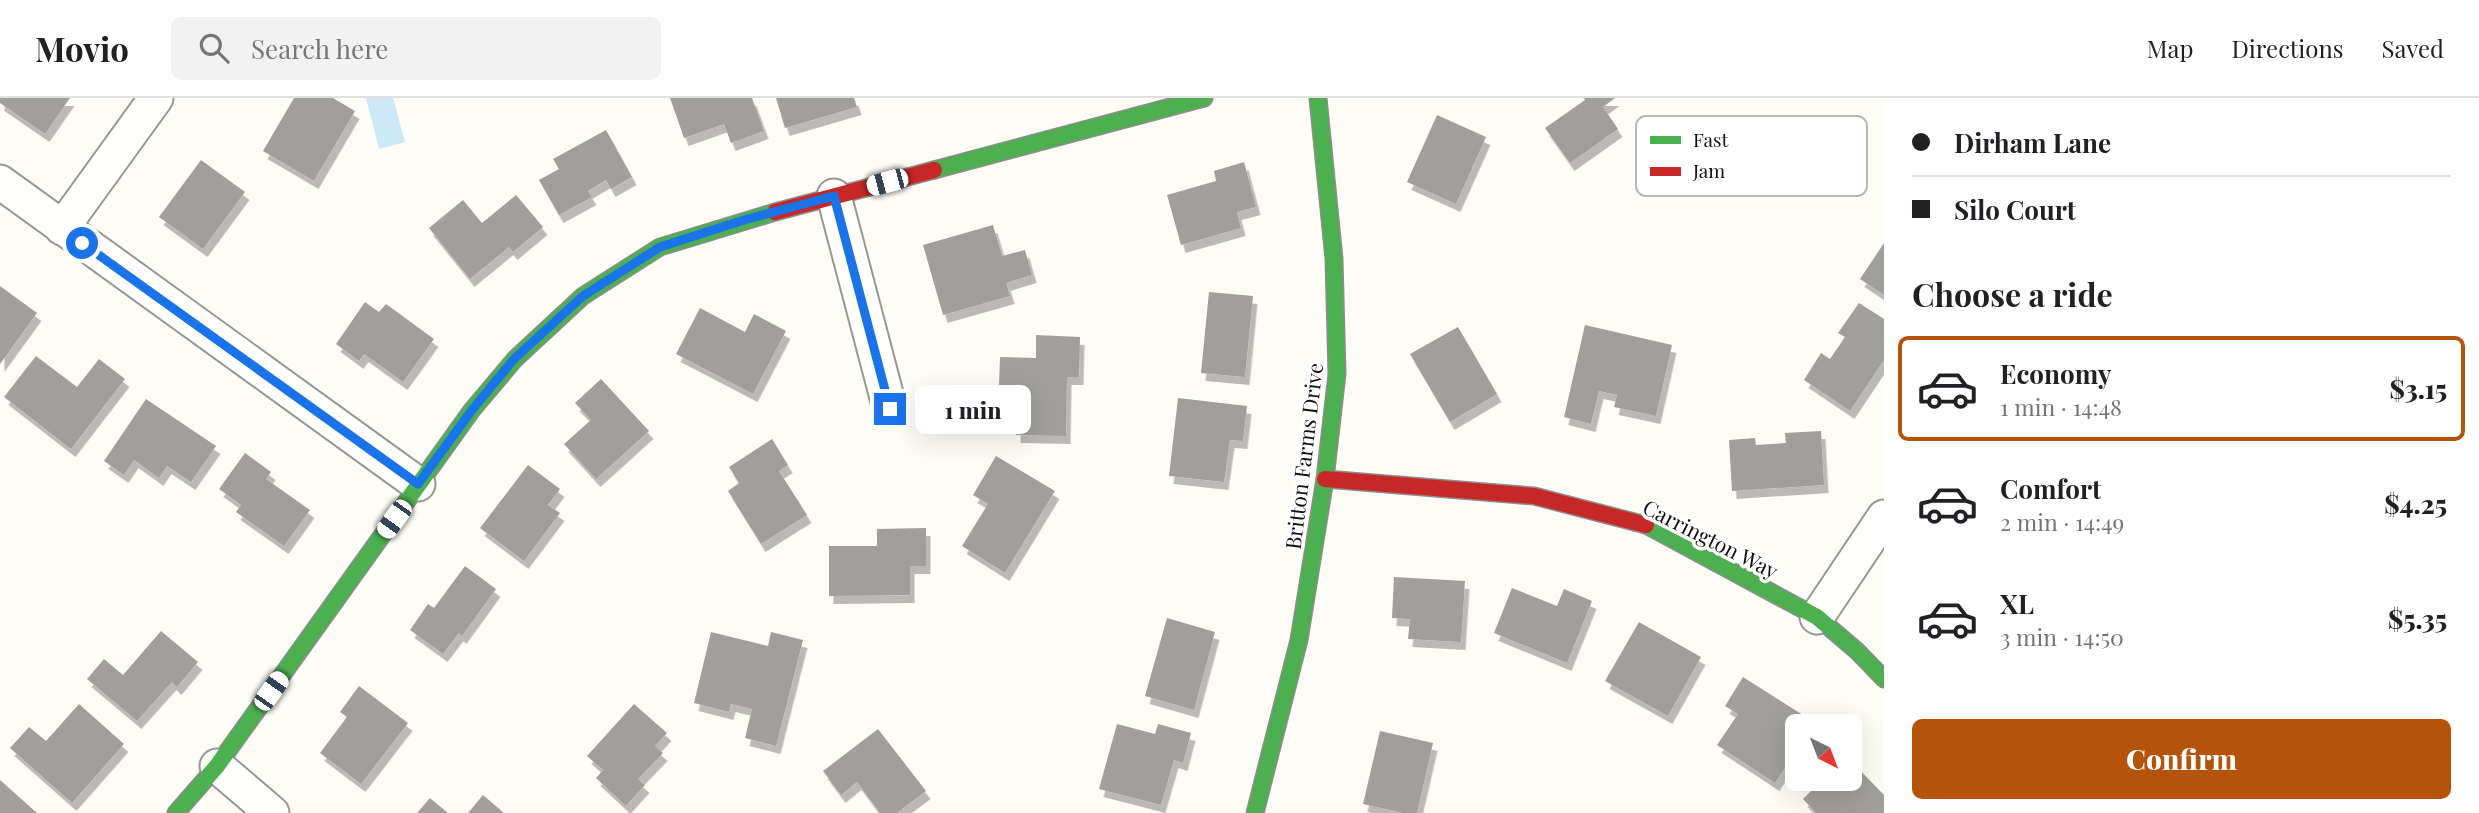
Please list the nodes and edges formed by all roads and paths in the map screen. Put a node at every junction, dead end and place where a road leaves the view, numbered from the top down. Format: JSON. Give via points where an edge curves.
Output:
{"nodes":[{"id":1,"x":156,"y":98,"type":"edge"},
{"id":2,"x":1204,"y":98,"type":"edge"},
{"id":3,"x":1318,"y":98,"type":"edge"},
{"id":4,"x":0,"y":182,"type":"edge"},
{"id":5,"x":834,"y":196,"type":"junction"},
{"id":6,"x":62,"y":228,"type":"junction"},
{"id":7,"x":890,"y":409,"type":"dead end"},
{"id":8,"x":1325,"y":479,"type":"junction"},
{"id":9,"x":418,"y":484,"type":"junction"},
{"id":10,"x":1884,"y":517,"type":"edge"},
{"id":11,"x":1817,"y":617,"type":"junction"},
{"id":12,"x":1884,"y":679,"type":"edge"},
{"id":13,"x":217,"y":766,"type":"junction"},
{"id":14,"x":176,"y":813,"type":"edge"},
{"id":15,"x":272,"y":813,"type":"edge"},
{"id":16,"x":1255,"y":813,"type":"edge"}],
"edges":[{"from":1,"to":6,"type":"street"},
{"from":2,"to":5,"type":"street"},
{"from":3,"to":8,"type":"street","name":"Britton Farms Drive","via":[[1334,259],[1336,361]]},
{"from":4,"to":6,"type":"street"},
{"from":5,"to":7,"type":"street"},
{"from":5,"to":9,"type":"street","via":[[660,247],[583,296],[514,359]]},
{"from":6,"to":9,"type":"street"},
{"from":8,"to":11,"type":"street","name":"Carrington Way","via":[[1534,496],[1640,522]]},
{"from":8,"to":16,"type":"street","name":"Britton Farms Drive","via":[[1299,640]]},
{"from":9,"to":13,"type":"street"},
{"from":10,"to":11,"type":"street"},
{"from":11,"to":12,"type":"street","name":"Carrington Way"},
{"from":13,"to":14,"type":"street"},
{"from":13,"to":15,"type":"street"}]}
